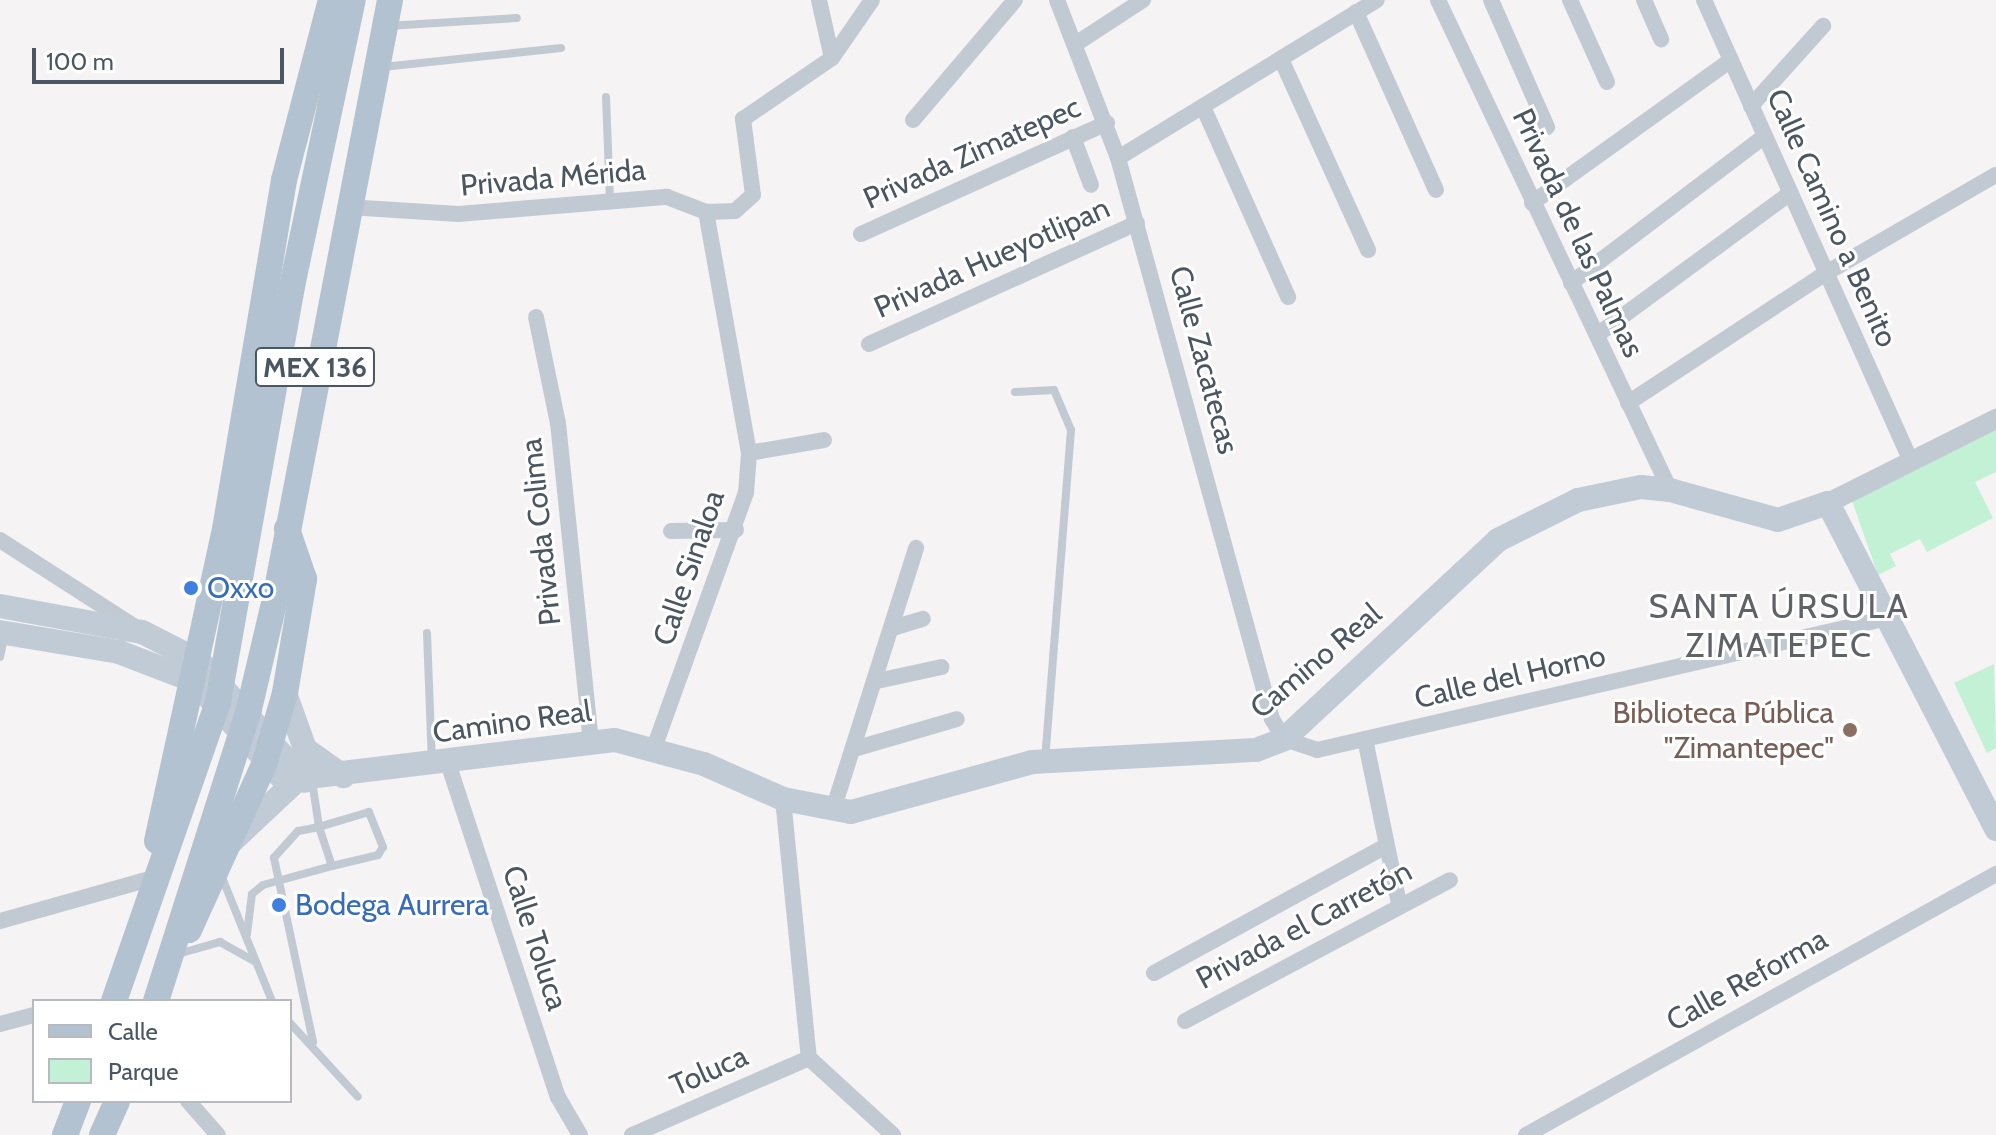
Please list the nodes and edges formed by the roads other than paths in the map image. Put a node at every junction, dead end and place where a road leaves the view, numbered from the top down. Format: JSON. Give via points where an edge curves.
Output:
{"nodes":[{"id":1,"x":331,"y":0,"type":"edge"},
{"id":2,"x":353,"y":0,"type":"edge"},
{"id":3,"x":390,"y":0,"type":"edge"},
{"id":4,"x":819,"y":0,"type":"edge"},
{"id":5,"x":872,"y":0,"type":"edge"},
{"id":6,"x":1015,"y":0,"type":"edge"},
{"id":7,"x":1057,"y":0,"type":"edge"},
{"id":8,"x":1143,"y":0,"type":"edge"},
{"id":9,"x":1377,"y":0,"type":"edge"},
{"id":10,"x":1438,"y":0,"type":"edge"},
{"id":11,"x":1491,"y":0,"type":"edge"},
{"id":12,"x":1570,"y":0,"type":"edge"},
{"id":13,"x":1644,"y":0,"type":"edge"},
{"id":14,"x":1704,"y":0,"type":"edge"},
{"id":15,"x":1356,"y":12,"type":"junction"},
{"id":16,"x":517,"y":18,"type":"dead end"},
{"id":17,"x":383,"y":26,"type":"junction"},
{"id":18,"x":1823,"y":26,"type":"dead end"},
{"id":19,"x":1661,"y":39,"type":"dead end"},
{"id":20,"x":1077,"y":43,"type":"junction"},
{"id":21,"x":561,"y":48,"type":"dead end"},
{"id":22,"x":832,"y":58,"type":"junction"},
{"id":23,"x":1281,"y":59,"type":"junction"},
{"id":24,"x":1731,"y":60,"type":"junction"},
{"id":25,"x":375,"y":67,"type":"junction"},
{"id":26,"x":1607,"y":82,"type":"dead end"},
{"id":27,"x":606,"y":97,"type":"dead end"},
{"id":28,"x":1751,"y":106,"type":"junction"},
{"id":29,"x":1204,"y":109,"type":"junction"},
{"id":30,"x":913,"y":120,"type":"dead end"},
{"id":31,"x":1107,"y":123,"type":"junction"},
{"id":32,"x":1547,"y":127,"type":"dead end"},
{"id":33,"x":1765,"y":136,"type":"junction"},
{"id":34,"x":1073,"y":137,"type":"junction"},
{"id":35,"x":1118,"y":158,"type":"junction"},
{"id":36,"x":1996,"y":175,"type":"edge"},
{"id":37,"x":1091,"y":185,"type":"dead end"},
{"id":38,"x":1436,"y":190,"type":"dead end"},
{"id":39,"x":1790,"y":193,"type":"junction"},
{"id":40,"x":610,"y":203,"type":"junction"},
{"id":41,"x":1532,"y":203,"type":"junction"},
{"id":42,"x":348,"y":207,"type":"junction"},
{"id":43,"x":706,"y":212,"type":"junction"},
{"id":44,"x":1137,"y":223,"type":"junction"},
{"id":45,"x":861,"y":234,"type":"dead end"},
{"id":46,"x":1368,"y":250,"type":"dead end"},
{"id":47,"x":1826,"y":273,"type":"junction"},
{"id":48,"x":1571,"y":283,"type":"junction"},
{"id":49,"x":1288,"y":297,"type":"dead end"},
{"id":50,"x":536,"y":317,"type":"dead end"},
{"id":51,"x":1597,"y":335,"type":"junction"},
{"id":52,"x":869,"y":344,"type":"dead end"},
{"id":53,"x":1015,"y":392,"type":"dead end"},
{"id":54,"x":1628,"y":403,"type":"junction"},
{"id":55,"x":1996,"y":419,"type":"edge"},
{"id":56,"x":824,"y":440,"type":"dead end"},
{"id":57,"x":749,"y":453,"type":"junction"},
{"id":58,"x":1910,"y":459,"type":"junction"},
{"id":59,"x":1670,"y":490,"type":"junction"},
{"id":60,"x":1828,"y":503,"type":"junction"},
{"id":61,"x":287,"y":529,"type":"junction"},
{"id":62,"x":736,"y":530,"type":"junction"},
{"id":63,"x":671,"y":531,"type":"dead end"},
{"id":64,"x":0,"y":540,"type":"edge"},
{"id":65,"x":916,"y":548,"type":"dead end"},
{"id":66,"x":6,"y":607,"type":"edge"},
{"id":67,"x":1892,"y":617,"type":"junction"},
{"id":68,"x":923,"y":619,"type":"dead end"},
{"id":69,"x":896,"y":627,"type":"junction"},
{"id":70,"x":142,"y":632,"type":"junction"},
{"id":71,"x":427,"y":633,"type":"dead end"},
{"id":72,"x":2,"y":641,"type":"edge"},
{"id":73,"x":942,"y":667,"type":"dead end"},
{"id":74,"x":197,"y":671,"type":"junction"},
{"id":75,"x":877,"y":681,"type":"junction"},
{"id":76,"x":220,"y":691,"type":"junction"},
{"id":77,"x":285,"y":693,"type":"junction"},
{"id":78,"x":249,"y":709,"type":"junction"},
{"id":79,"x":957,"y":719,"type":"dead end"},
{"id":80,"x":241,"y":735,"type":"junction"},
{"id":81,"x":1284,"y":739,"type":"junction"},
{"id":82,"x":1365,"y":739,"type":"junction"},
{"id":83,"x":591,"y":742,"type":"junction"},
{"id":84,"x":654,"y":748,"type":"junction"},
{"id":85,"x":854,"y":749,"type":"junction"},
{"id":86,"x":267,"y":753,"type":"junction"},
{"id":87,"x":1045,"y":761,"type":"junction"},
{"id":88,"x":440,"y":764,"type":"junction"},
{"id":89,"x":343,"y":776,"type":"junction"},
{"id":90,"x":304,"y":781,"type":"junction"},
{"id":91,"x":1988,"y":795,"type":"edge"},
{"id":92,"x":783,"y":799,"type":"junction"},
{"id":93,"x":833,"y":810,"type":"junction"},
{"id":94,"x":319,"y":827,"type":"junction"},
{"id":95,"x":1996,"y":829,"type":"edge"},
{"id":96,"x":231,"y":842,"type":"junction"},
{"id":97,"x":1382,"y":848,"type":"junction"},
{"id":98,"x":157,"y":866,"type":"junction"},
{"id":99,"x":332,"y":866,"type":"junction"},
{"id":100,"x":219,"y":870,"type":"junction"},
{"id":101,"x":1996,"y":874,"type":"edge"},
{"id":102,"x":1450,"y":880,"type":"dead end"},
{"id":103,"x":278,"y":882,"type":"junction"},
{"id":104,"x":1399,"y":903,"type":"junction"},
{"id":105,"x":0,"y":921,"type":"edge"},
{"id":106,"x":247,"y":934,"type":"junction"},
{"id":107,"x":171,"y":954,"type":"junction"},
{"id":108,"x":257,"y":962,"type":"junction"},
{"id":109,"x":1154,"y":973,"type":"dead end"},
{"id":110,"x":111,"y":999,"type":"edge"},
{"id":111,"x":157,"y":999,"type":"edge"},
{"id":112,"x":271,"y":999,"type":"edge"},
{"id":113,"x":32,"y":1016,"type":"edge"},
{"id":114,"x":1185,"y":1021,"type":"dead end"},
{"id":115,"x":0,"y":1024,"type":"edge"},
{"id":116,"x":292,"y":1025,"type":"edge"},
{"id":117,"x":313,"y":1042,"type":"junction"},
{"id":118,"x":809,"y":1058,"type":"junction"},
{"id":119,"x":358,"y":1097,"type":"dead end"},
{"id":120,"x":77,"y":1103,"type":"edge"},
{"id":121,"x":116,"y":1103,"type":"edge"},
{"id":122,"x":190,"y":1103,"type":"edge"},
{"id":123,"x":577,"y":1132,"type":"edge"},
{"id":124,"x":890,"y":1134,"type":"edge"},
{"id":125,"x":65,"y":1135,"type":"edge"},
{"id":126,"x":102,"y":1135,"type":"edge"},
{"id":127,"x":218,"y":1135,"type":"edge"},
{"id":128,"x":632,"y":1135,"type":"edge"},
{"id":129,"x":1526,"y":1135,"type":"edge"}],
"edges":[{"from":1,"to":74,"type":"main road","via":[[284,180]]},
{"from":2,"to":76,"type":"main road","number":"MEX 136","via":[[292,286]]},
{"from":3,"to":17,"type":"main road","number":"MEX 136"},
{"from":4,"to":22,"type":"street"},
{"from":5,"to":22,"type":"street"},
{"from":6,"to":30,"type":"street"},
{"from":7,"to":20,"type":"street","name":"Calle Zacatecas"},
{"from":8,"to":20,"type":"street"},
{"from":9,"to":15,"type":"street"},
{"from":10,"to":41,"type":"street","name":"Privada de las Palmas"},
{"from":11,"to":32,"type":"street"},
{"from":12,"to":26,"type":"street"},
{"from":13,"to":19,"type":"street"},
{"from":14,"to":24,"type":"street","name":"Calle Camino a Benito"},
{"from":15,"to":23,"type":"street"},
{"from":15,"to":38,"type":"street"},
{"from":16,"to":17,"type":"lane"},
{"from":17,"to":25,"type":"main road","number":"MEX 136"},
{"from":18,"to":28,"type":"street"},
{"from":20,"to":31,"type":"street","name":"Calle Zacatecas"},
{"from":21,"to":25,"type":"lane"},
{"from":22,"to":43,"type":"street","via":[[743,119],[753,195],[735,211]]},
{"from":23,"to":29,"type":"street"},
{"from":23,"to":46,"type":"street"},
{"from":24,"to":28,"type":"street","name":"Calle Camino a Benito"},
{"from":24,"to":41,"type":"street"},
{"from":25,"to":42,"type":"main road","number":"MEX 136"},
{"from":27,"to":40,"type":"lane"},
{"from":28,"to":33,"type":"street","name":"Calle Camino a Benito"},
{"from":29,"to":35,"type":"street"},
{"from":29,"to":49,"type":"street"},
{"from":31,"to":34,"type":"street","name":"Privada Zimatepec"},
{"from":31,"to":35,"type":"street","name":"Calle Zacatecas"},
{"from":33,"to":39,"type":"street","name":"Calle Camino a Benito"},
{"from":33,"to":48,"type":"street"},
{"from":34,"to":37,"type":"street"},
{"from":34,"to":45,"type":"street","name":"Privada Zimatepec"},
{"from":35,"to":44,"type":"street","name":"Calle Zacatecas"},
{"from":36,"to":47,"type":"street"},
{"from":39,"to":47,"type":"street","name":"Calle Camino a Benito"},
{"from":39,"to":51,"type":"street"},
{"from":40,"to":42,"type":"street","name":"Privada Mérida","via":[[445,214]]},
{"from":40,"to":43,"type":"street","name":"Privada Mérida","via":[[667,197]]},
{"from":41,"to":48,"type":"street","name":"Privada de las Palmas"},
{"from":42,"to":61,"type":"main road","number":"MEX 136"},
{"from":43,"to":57,"type":"street","name":"Calle Sinaloa"},
{"from":44,"to":52,"type":"street","name":"Privada Hueyotlipan"},
{"from":44,"to":81,"type":"street","name":"Calle Zacatecas","via":[[1272,719]]},
{"from":47,"to":54,"type":"street"},
{"from":47,"to":58,"type":"street","name":"Calle Camino a Benito"},
{"from":48,"to":51,"type":"street","name":"Privada de las Palmas"},
{"from":50,"to":83,"type":"street","name":"Privada Colima","via":[[558,423]]},
{"from":51,"to":54,"type":"street","name":"Privada de las Palmas"},
{"from":53,"to":87,"type":"lane","via":[[1054,390],[1071,430]]},
{"from":54,"to":59,"type":"street","name":"Privada de las Palmas"},
{"from":55,"to":58,"type":"street"},
{"from":56,"to":57,"type":"street"},
{"from":57,"to":62,"type":"street","name":"Calle Sinaloa"},
{"from":58,"to":60,"type":"street"},
{"from":59,"to":60,"type":"main road","name":"Camino Real","via":[[1778,520]]},
{"from":59,"to":81,"type":"main road","name":"Camino Real","via":[[1641,487],[1578,500],[1498,540]]},
{"from":60,"to":67,"type":"main road"},
{"from":61,"to":77,"type":"main road","via":[[304,579]]},
{"from":61,"to":78,"type":"main road","number":"MEX 136"},
{"from":62,"to":63,"type":"street"},
{"from":62,"to":84,"type":"street","name":"Calle Sinaloa"},
{"from":64,"to":70,"type":"street"},
{"from":65,"to":69,"type":"street"},
{"from":66,"to":70,"type":"main road"},
{"from":66,"to":72,"type":"lane"},
{"from":67,"to":82,"type":"street","name":"Calle del Horno"},
{"from":67,"to":91,"type":"main road"},
{"from":68,"to":69,"type":"street"},
{"from":69,"to":75,"type":"street"},
{"from":70,"to":74,"type":"main road"},
{"from":71,"to":88,"type":"lane"},
{"from":72,"to":74,"type":"main road","via":[[119,652]]},
{"from":73,"to":75,"type":"street"},
{"from":74,"to":76,"type":"main road"},
{"from":74,"to":98,"type":"main road","via":[[155,828]]},
{"from":75,"to":85,"type":"street"},
{"from":76,"to":78,"type":"main road"},
{"from":76,"to":80,"type":"main road"},
{"from":76,"to":98,"type":"main road","number":"MEX 136"},
{"from":77,"to":86,"type":"main road"},
{"from":77,"to":89,"type":"main road","via":[[305,749]]},
{"from":78,"to":80,"type":"main road","number":"MEX 136"},
{"from":78,"to":86,"type":"main road"},
{"from":79,"to":85,"type":"street"},
{"from":80,"to":86,"type":"main road"},
{"from":80,"to":107,"type":"main road","number":"MEX 136"},
{"from":81,"to":82,"type":"street","name":"Calle del Horno","via":[[1317,750]]},
{"from":81,"to":87,"type":"main road","name":"Camino Real","via":[[1256,750]]},
{"from":82,"to":97,"type":"street"},
{"from":83,"to":84,"type":"main road","name":"Camino Real"},
{"from":83,"to":88,"type":"main road","name":"Camino Real"},
{"from":84,"to":92,"type":"main road","name":"Camino Real"},
{"from":85,"to":93,"type":"street"},
{"from":86,"to":90,"type":"main road"},
{"from":86,"to":96,"type":"main road"},
{"from":87,"to":93,"type":"main road","name":"Camino Real","via":[[908,801]]},
{"from":88,"to":89,"type":"main road","name":"Camino Real"},
{"from":88,"to":123,"type":"street","name":"Calle Toluca"},
{"from":89,"to":90,"type":"main road","name":"Camino Real"},
{"from":90,"to":94,"type":"lane"},
{"from":90,"to":96,"type":"main road"},
{"from":91,"to":95,"type":"main road"},
{"from":92,"to":93,"type":"main road","name":"Camino Real"},
{"from":92,"to":118,"type":"street"},
{"from":94,"to":99,"type":"lane"},
{"from":94,"to":99,"type":"lane","via":[[376,816],[381,852]]},
{"from":94,"to":103,"type":"lane","via":[[282,844],[274,858]]},
{"from":96,"to":100,"type":"main road"},
{"from":97,"to":104,"type":"street"},
{"from":97,"to":109,"type":"street"},
{"from":98,"to":105,"type":"street"},
{"from":98,"to":110,"type":"main road","number":"MEX 136"},
{"from":99,"to":103,"type":"lane"},
{"from":100,"to":106,"type":"lane"},
{"from":100,"to":107,"type":"main road"},
{"from":101,"to":129,"type":"street","name":"Calle Reforma"},
{"from":102,"to":104,"type":"street","name":"Privada el Carretón"},
{"from":103,"to":106,"type":"lane","via":[[252,894]]},
{"from":103,"to":117,"type":"lane"},
{"from":104,"to":114,"type":"street","name":"Privada el Carretón"},
{"from":106,"to":108,"type":"lane"},
{"from":107,"to":108,"type":"lane","via":[[220,942]]},
{"from":107,"to":111,"type":"main road","number":"MEX 136"},
{"from":108,"to":112,"type":"lane"},
{"from":113,"to":115,"type":"street"},
{"from":116,"to":117,"type":"lane"},
{"from":117,"to":119,"type":"lane"},
{"from":118,"to":124,"type":"street"},
{"from":118,"to":128,"type":"street","name":"Toluca"},
{"from":120,"to":125,"type":"main road"},
{"from":121,"to":126,"type":"main road"},
{"from":122,"to":127,"type":"street"}]}
